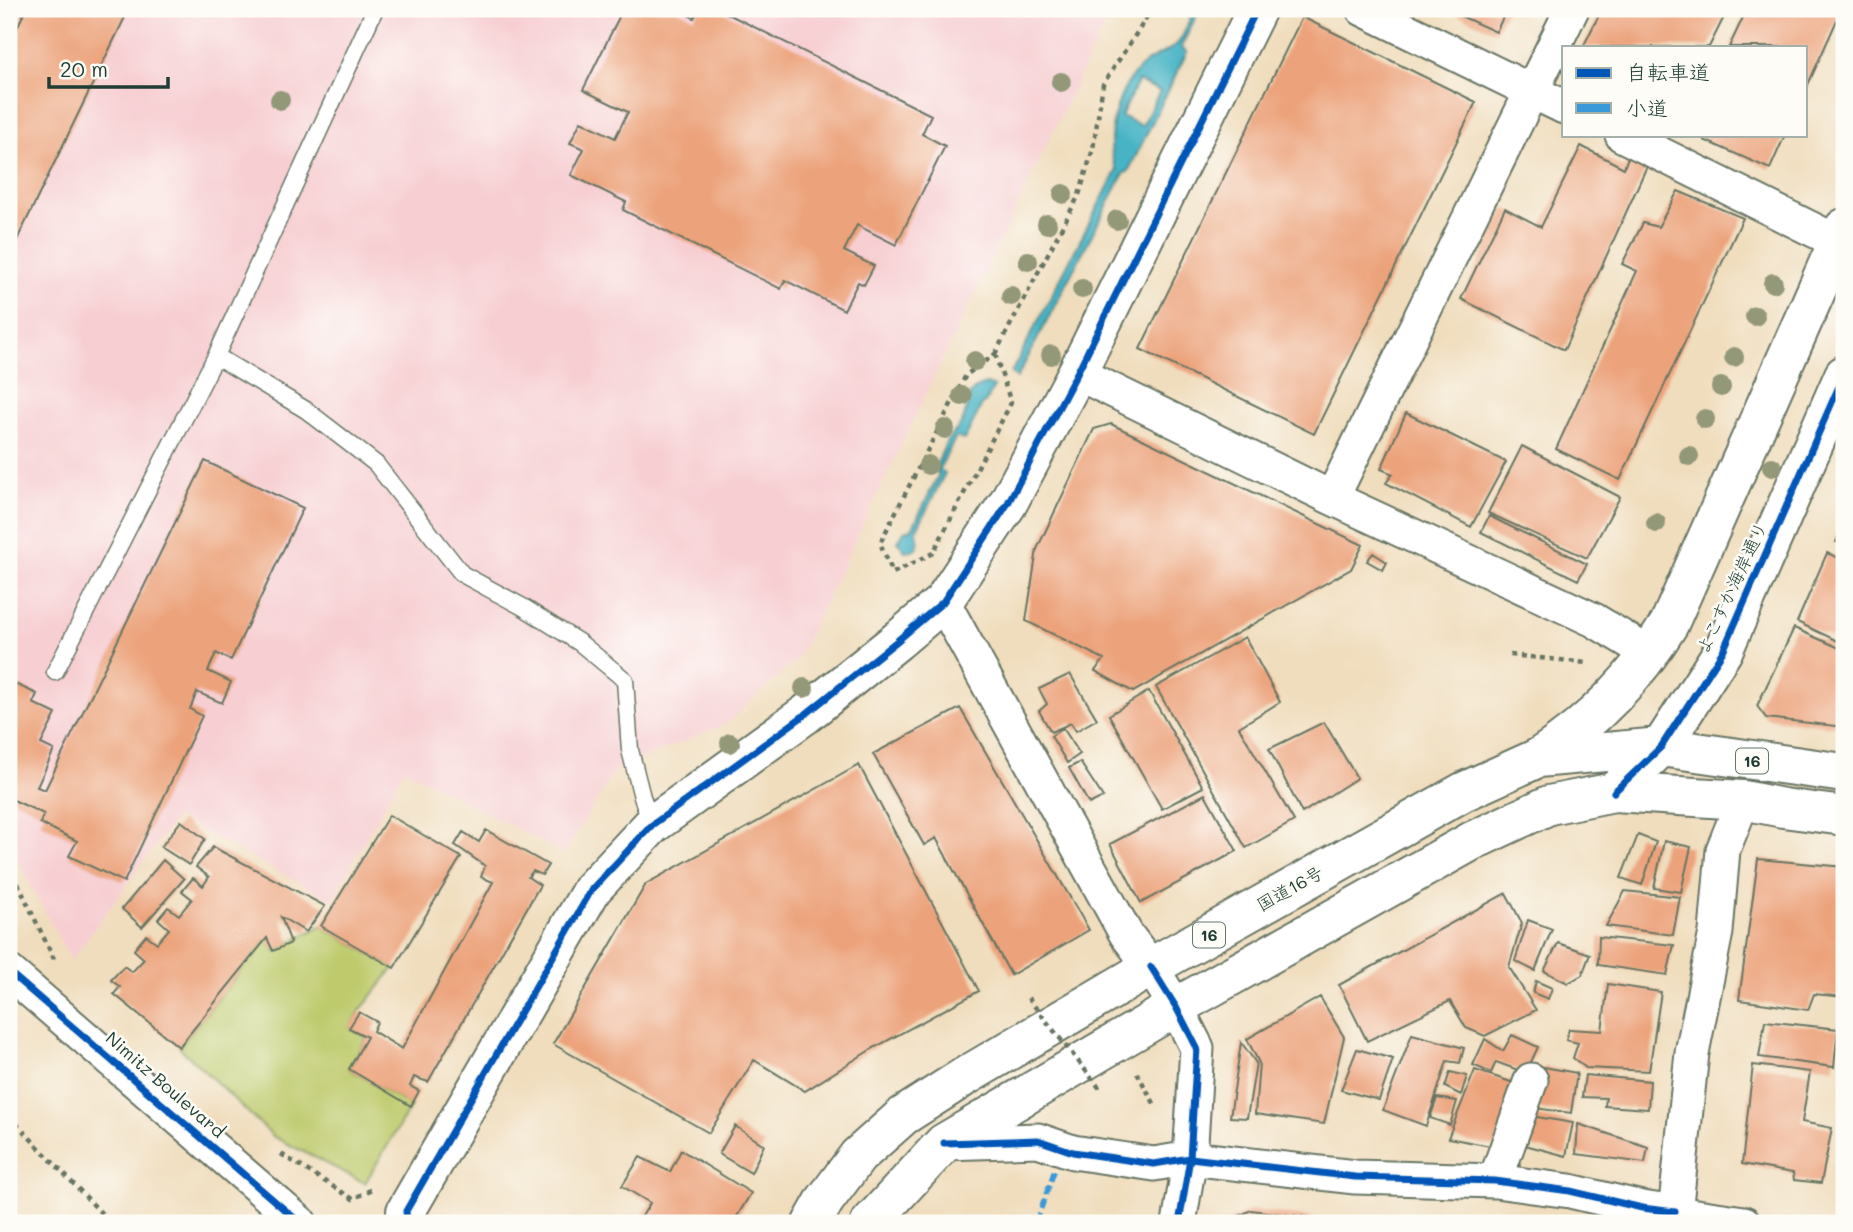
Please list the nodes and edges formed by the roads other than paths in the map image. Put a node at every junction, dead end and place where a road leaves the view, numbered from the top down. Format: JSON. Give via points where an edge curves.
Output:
{"nodes":[{"id":1,"x":375,"y":9,"type":"edge"},
{"id":2,"x":1257,"y":9,"type":"edge"},
{"id":3,"x":1363,"y":9,"type":"edge"},
{"id":4,"x":1572,"y":9,"type":"edge"},
{"id":5,"x":1531,"y":91,"type":"junction"},
{"id":6,"x":1562,"y":106,"type":"edge"},
{"id":7,"x":1624,"y":136,"type":"edge"},
{"id":8,"x":1843,"y":238,"type":"edge"},
{"id":9,"x":216,"y":356,"type":"junction"},
{"id":10,"x":1077,"y":373,"type":"junction"},
{"id":11,"x":1844,"y":375,"type":"edge"},
{"id":12,"x":1332,"y":498,"type":"junction"},
{"id":13,"x":943,"y":601,"type":"junction"},
{"id":14,"x":1650,"y":654,"type":"junction"},
{"id":15,"x":55,"y":672,"type":"dead end"},
{"id":16,"x":1661,"y":747,"type":"junction"},
{"id":17,"x":1538,"y":758,"type":"junction"},
{"id":18,"x":1844,"y":773,"type":"edge"},
{"id":19,"x":1614,"y":792,"type":"junction"},
{"id":20,"x":1743,"y":800,"type":"junction"},
{"id":21,"x":1844,"y":816,"type":"edge"},
{"id":22,"x":652,"y":825,"type":"junction"},
{"id":23,"x":1151,"y":967,"type":"junction"},
{"id":24,"x":9,"y":972,"type":"edge"},
{"id":25,"x":1176,"y":1007,"type":"junction"},
{"id":26,"x":1531,"y":1080,"type":"dead end"},
{"id":27,"x":944,"y":1143,"type":"junction"},
{"id":28,"x":1190,"y":1158,"type":"junction"},
{"id":29,"x":1495,"y":1181,"type":"junction"},
{"id":30,"x":1674,"y":1218,"type":"edge"},
{"id":31,"x":300,"y":1223,"type":"edge"},
{"id":32,"x":407,"y":1223,"type":"edge"},
{"id":33,"x":812,"y":1223,"type":"edge"},
{"id":34,"x":870,"y":1223,"type":"edge"},
{"id":35,"x":1179,"y":1223,"type":"edge"},
{"id":36,"x":1744,"y":1223,"type":"edge"}],
"edges":[{"from":1,"to":9,"type":"lane"},
{"from":2,"to":10,"type":"main road"},
{"from":3,"to":5,"type":"street"},
{"from":4,"to":5,"type":"street"},
{"from":5,"to":6,"type":"street"},
{"from":5,"to":12,"type":"street"},
{"from":7,"to":8,"type":"street"},
{"from":8,"to":14,"type":"main road","via":[[1669,624]]},
{"from":9,"to":15,"type":"lane"},
{"from":9,"to":22,"type":"lane","via":[[306,410],[376,464],[462,574],[580,643],[625,680],[630,750]]},
{"from":10,"to":12,"type":"street"},
{"from":10,"to":13,"type":"main road","via":[[1009,503]]},
{"from":11,"to":16,"type":"main road","name":"よこすか海岸通り","via":[[1723,651]]},
{"from":12,"to":14,"type":"street","via":[[1594,620]]},
{"from":13,"to":22,"type":"main road","via":[[806,714]]},
{"from":13,"to":23,"type":"street","via":[[1126,934]]},
{"from":14,"to":17,"type":"main road","via":[[1612,699],[1569,738]]},
{"from":16,"to":17,"type":"main road","name":"国道16号","number":"16"},
{"from":16,"to":18,"type":"main road","name":"国道16号","number":"16"},
{"from":16,"to":19,"type":"main road","name":"よこすか海岸通り"},
{"from":17,"to":23,"type":"main road","name":"国道16号","number":"16","via":[[1463,792]]},
{"from":19,"to":20,"type":"main road"},
{"from":19,"to":25,"type":"main road","via":[[1549,805],[1472,841]]},
{"from":20,"to":21,"type":"main road"},
{"from":20,"to":30,"type":"street","via":[[1723,850],[1716,932],[1692,1053]]},
{"from":22,"to":32,"type":"main road","via":[[592,888],[406,1211]]},
{"from":23,"to":25,"type":"street"},
{"from":23,"to":33,"type":"main road","name":"国道16号","number":"16","via":[[903,1116],[858,1156]]},
{"from":24,"to":31,"type":"street","name":"Nimitz Boulevard"},
{"from":25,"to":27,"type":"main road"},
{"from":25,"to":28,"type":"street","via":[[1197,1048]]},
{"from":26,"to":29,"type":"street"},
{"from":27,"to":28,"type":"street","via":[[1038,1140],[1073,1152],[1154,1164]]},
{"from":27,"to":34,"type":"main road"},
{"from":28,"to":29,"type":"street","via":[[1356,1177]]},
{"from":28,"to":35,"type":"street"},
{"from":29,"to":30,"type":"street","via":[[1570,1191]]},
{"from":30,"to":36,"type":"street"}]}
